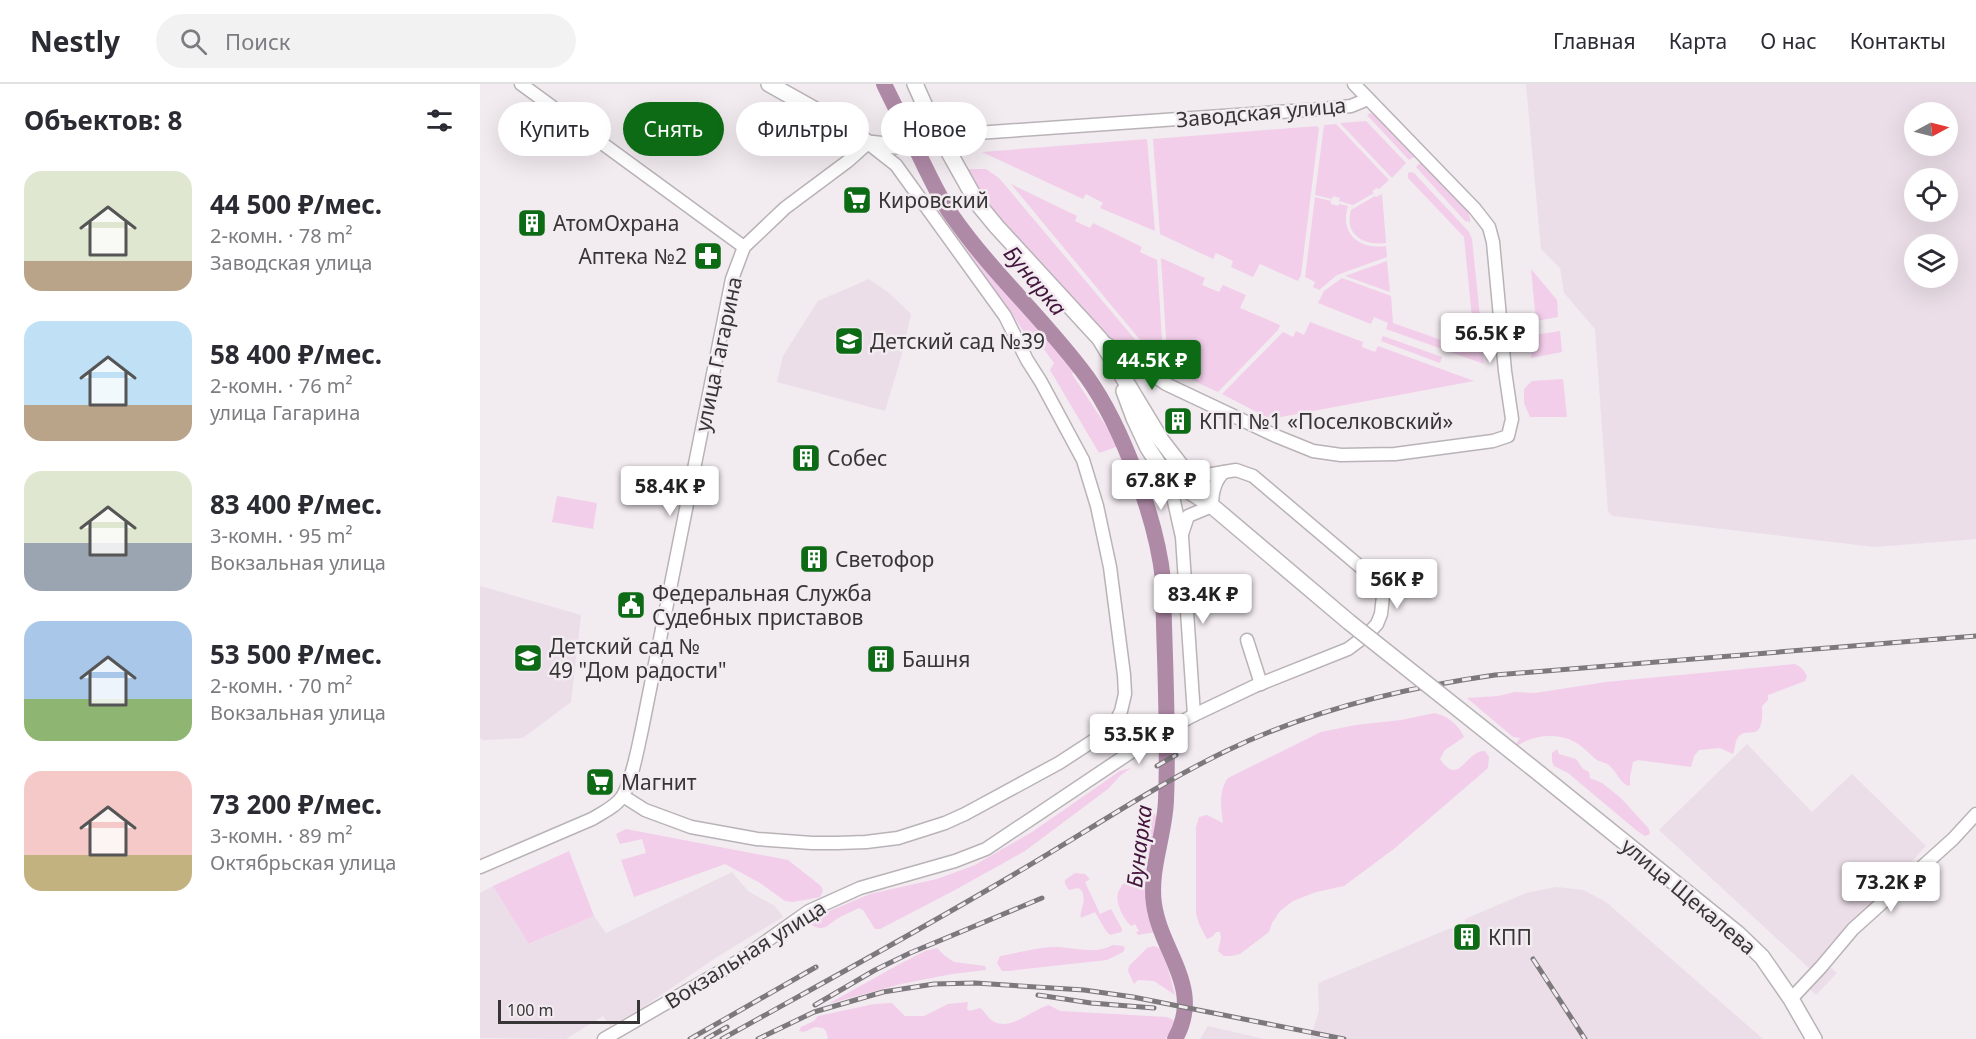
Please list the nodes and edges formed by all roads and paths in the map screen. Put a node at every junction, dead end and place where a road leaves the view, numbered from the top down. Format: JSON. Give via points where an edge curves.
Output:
{"nodes":[{"id":1,"x":521,"y":84,"type":"edge"},
{"id":2,"x":769,"y":84,"type":"edge"},
{"id":3,"x":915,"y":84,"type":"edge"},
{"id":4,"x":1359,"y":86,"type":"edge"},
{"id":5,"x":1368,"y":99,"type":"junction"},
{"id":6,"x":801,"y":102,"type":"edge"},
{"id":7,"x":923,"y":102,"type":"edge"},
{"id":8,"x":987,"y":132,"type":"edge"},
{"id":9,"x":869,"y":144,"type":"edge"},
{"id":10,"x":854,"y":156,"type":"edge"},
{"id":11,"x":946,"y":156,"type":"edge"},
{"id":12,"x":744,"y":247,"type":"junction"},
{"id":13,"x":1100,"y":339,"type":"junction"},
{"id":14,"x":1159,"y":442,"type":"junction"},
{"id":15,"x":1224,"y":472,"type":"junction"},
{"id":16,"x":1166,"y":476,"type":"junction"},
{"id":17,"x":1189,"y":478,"type":"junction"},
{"id":18,"x":1212,"y":506,"type":"junction"},
{"id":19,"x":1182,"y":537,"type":"junction"},
{"id":20,"x":1247,"y":640,"type":"dead end"},
{"id":21,"x":1261,"y":684,"type":"junction"},
{"id":22,"x":1194,"y":715,"type":"junction"},
{"id":23,"x":623,"y":796,"type":"junction"},
{"id":24,"x":1976,"y":814,"type":"edge"},
{"id":25,"x":480,"y":867,"type":"edge"},
{"id":26,"x":1791,"y":999,"type":"junction"},
{"id":27,"x":604,"y":1039,"type":"edge"},
{"id":28,"x":1814,"y":1039,"type":"edge"}],
"edges":[{"from":1,"to":12,"type":"street"},
{"from":2,"to":6,"type":"main road"},
{"from":3,"to":7,"type":"main road"},
{"from":4,"to":5,"type":"street"},
{"from":5,"to":8,"type":"street","name":"Заводская улица","via":[[1322,109]]},
{"from":5,"to":13,"type":"street","name":"Заводская улица","via":[[1490,227],[1512,419],[1508,436],[1395,454],[1313,451],[1166,384]]},
{"from":9,"to":23,"type":"street","via":[[897,165],[1005,316],[1083,460],[1110,567],[1124,675],[1121,711],[1102,735],[1059,763],[966,814],[897,838],[837,843],[758,839],[691,827],[645,810]]},
{"from":10,"to":12,"type":"street","name":"улица Гагарина","via":[[785,208]]},
{"from":11,"to":13,"type":"main road","via":[[997,227]]},
{"from":12,"to":23,"type":"street","name":"улица Гагарина","via":[[732,279],[642,729]]},
{"from":13,"to":14,"type":"main road"},
{"from":14,"to":16,"type":"main road"},
{"from":14,"to":17,"type":"main road"},
{"from":15,"to":17,"type":"street","name":"Вокзальная улица"},
{"from":15,"to":18,"type":"street","via":[[1216,481]]},
{"from":15,"to":21,"type":"street","name":"Вокзальная улица","via":[[1242,470],[1253,476],[1377,580],[1383,596],[1377,624],[1358,643]]},
{"from":16,"to":18,"type":"main road"},
{"from":16,"to":19,"type":"street"},
{"from":17,"to":18,"type":"main road"},
{"from":18,"to":19,"type":"street","via":[[1188,516]]},
{"from":18,"to":26,"type":"main road","name":"улица Щекалева","bridge":true,"via":[[1349,622],[1737,933],[1762,957]]},
{"from":19,"to":22,"type":"street"},
{"from":20,"to":21,"type":"street"},
{"from":21,"to":22,"type":"street","name":"Вокзальная улица"},
{"from":22,"to":27,"type":"street","name":"Вокзальная улица","via":[[1152,738],[986,849],[830,900],[737,962]]},
{"from":23,"to":25,"type":"street","via":[[592,819]]},
{"from":24,"to":26,"type":"street","via":[[1853,928]]},
{"from":26,"to":28,"type":"main road","name":"улица Щекалева"}]}
